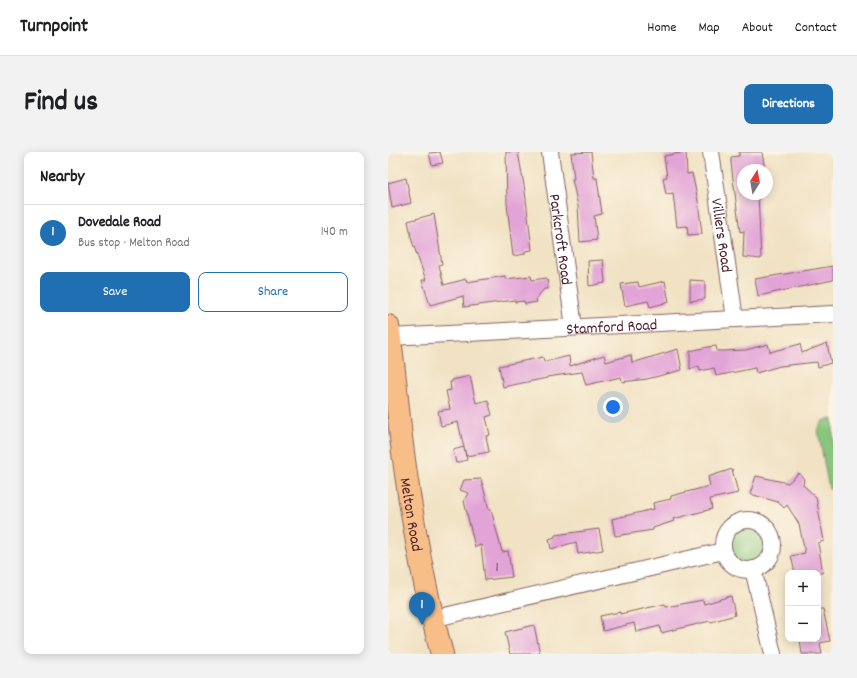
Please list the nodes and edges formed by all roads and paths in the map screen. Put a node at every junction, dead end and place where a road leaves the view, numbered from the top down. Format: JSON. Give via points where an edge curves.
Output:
{"nodes":[{"id":1,"x":550,"y":152,"type":"edge"},
{"id":2,"x":710,"y":152,"type":"edge"},
{"id":3,"x":833,"y":314,"type":"edge"},
{"id":4,"x":735,"y":319,"type":"junction"},
{"id":5,"x":574,"y":327,"type":"junction"},
{"id":6,"x":389,"y":332,"type":"edge"},
{"id":7,"x":395,"y":438,"type":"edge"},
{"id":8,"x":723,"y":551,"type":"junction"},
{"id":9,"x":753,"y":569,"type":"junction"},
{"id":10,"x":432,"y":619,"type":"junction"},
{"id":11,"x":442,"y":654,"type":"edge"},
{"id":12,"x":773,"y":654,"type":"edge"}],
"edges":[{"from":1,"to":5,"type":"street","name":"Parkcroft Road"},
{"from":2,"to":4,"type":"street","name":"Villiers Road"},
{"from":3,"to":4,"type":"street","name":"Stamford Road"},
{"from":4,"to":5,"type":"street","name":"Stamford Road"},
{"from":5,"to":6,"type":"street","name":"Stamford Road"},
{"from":6,"to":7,"type":"main road","name":"Melton Road"},
{"from":7,"to":10,"type":"main road","name":"Melton Road"},
{"from":8,"to":9,"type":"street","via":[[726,558],[738,568]]},
{"from":8,"to":9,"type":"street","via":[[724,535],[731,526],[741,520],[757,521],[769,531],[773,546],[767,561]]},
{"from":8,"to":10,"type":"street"},
{"from":9,"to":12,"type":"street"},
{"from":10,"to":11,"type":"main road","name":"Melton Road"}]}
